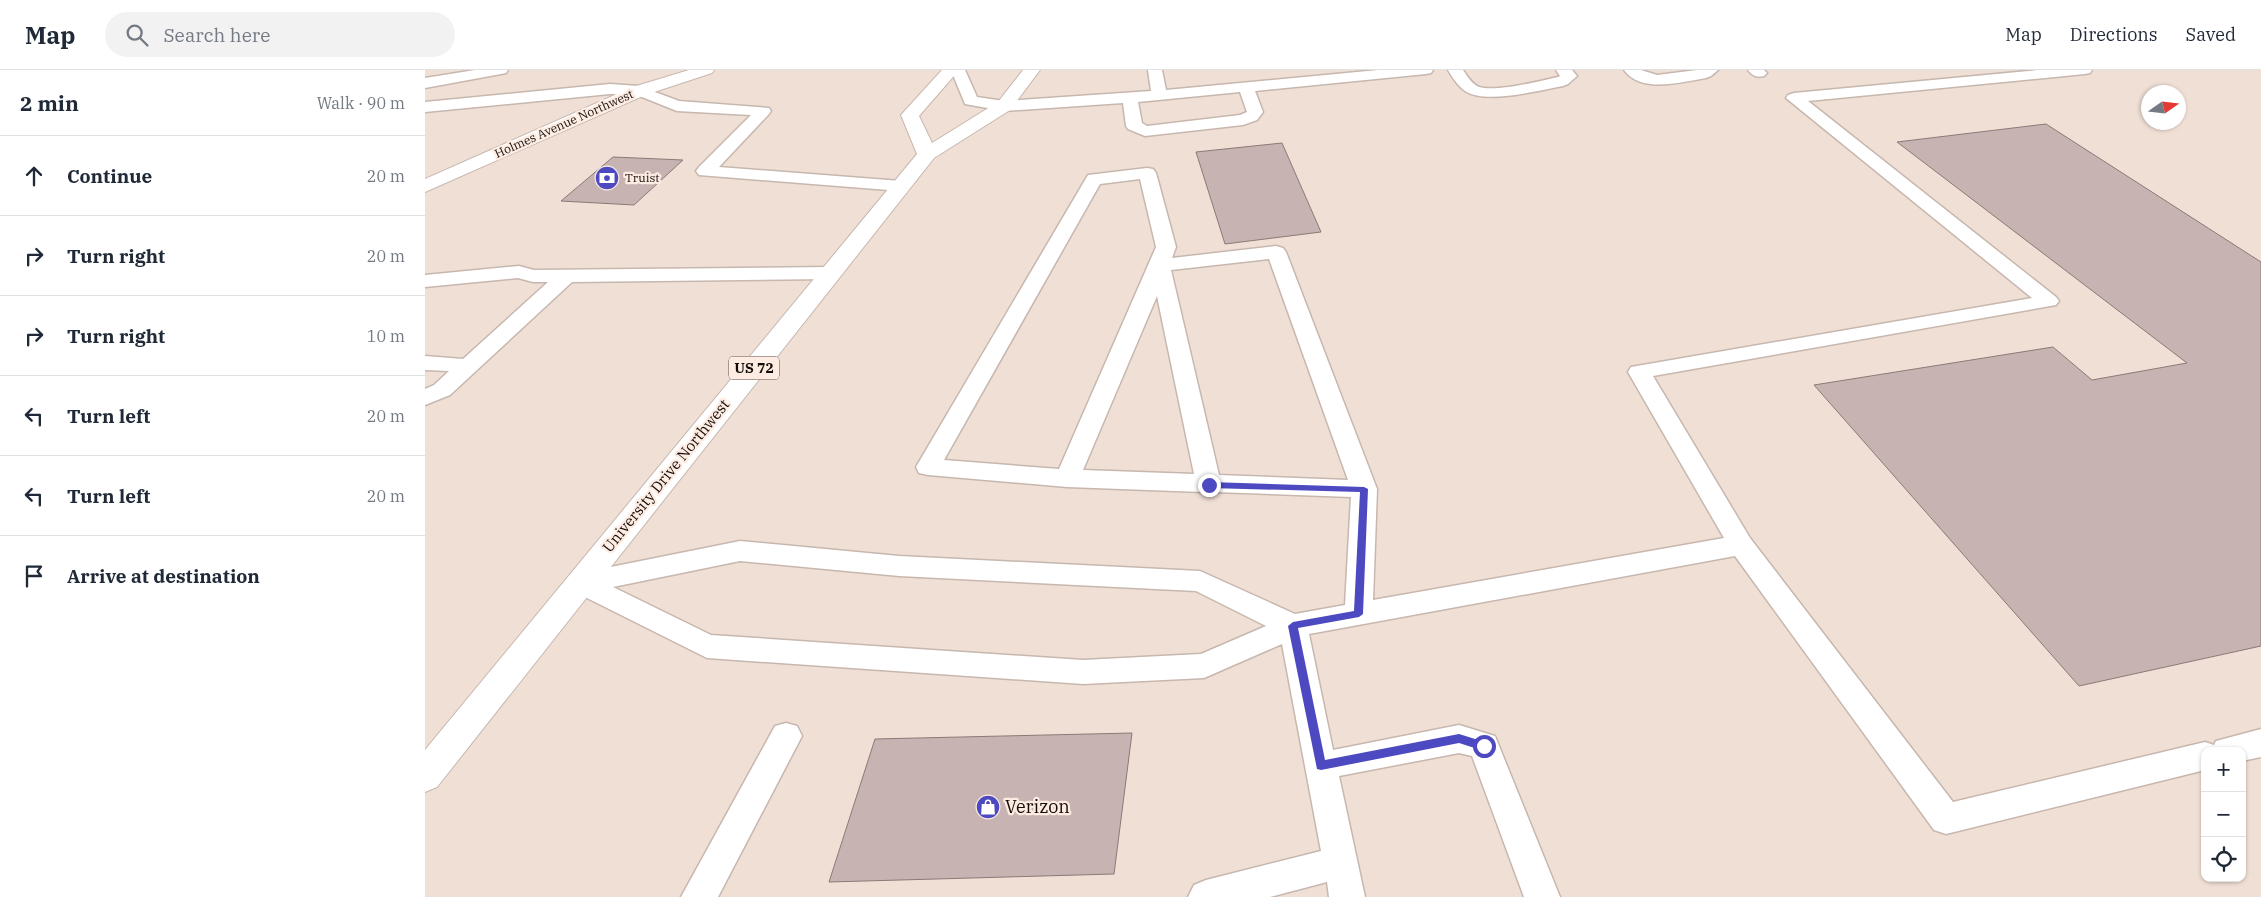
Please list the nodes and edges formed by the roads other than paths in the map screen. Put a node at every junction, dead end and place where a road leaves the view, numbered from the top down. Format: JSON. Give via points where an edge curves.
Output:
{"nodes":[{"id":1,"x":441,"y":70,"type":"edge"},
{"id":2,"x":501,"y":70,"type":"edge"},
{"id":3,"x":706,"y":70,"type":"edge"},
{"id":4,"x":951,"y":70,"type":"edge"},
{"id":5,"x":958,"y":70,"type":"edge"},
{"id":6,"x":1032,"y":70,"type":"edge"},
{"id":7,"x":1155,"y":70,"type":"edge"},
{"id":8,"x":1426,"y":70,"type":"edge"},
{"id":9,"x":1455,"y":70,"type":"edge"},
{"id":10,"x":1563,"y":70,"type":"edge"},
{"id":11,"x":1631,"y":70,"type":"edge"},
{"id":12,"x":1711,"y":70,"type":"edge"},
{"id":13,"x":2085,"y":70,"type":"edge"},
{"id":14,"x":1365,"y":73,"type":"edge"},
{"id":15,"x":426,"y":83,"type":"edge"},
{"id":16,"x":1246,"y":87,"type":"junction"},
{"id":17,"x":639,"y":91,"type":"junction"},
{"id":18,"x":1159,"y":96,"type":"junction"},
{"id":19,"x":1130,"y":98,"type":"junction"},
{"id":20,"x":1004,"y":106,"type":"junction"},
{"id":21,"x":425,"y":107,"type":"edge"},
{"id":22,"x":927,"y":154,"type":"junction"},
{"id":23,"x":425,"y":186,"type":"edge"},
{"id":24,"x":901,"y":186,"type":"junction"},
{"id":25,"x":1161,"y":265,"type":"junction"},
{"id":26,"x":831,"y":273,"type":"junction"},
{"id":27,"x":567,"y":275,"type":"junction"},
{"id":28,"x":533,"y":276,"type":"junction"},
{"id":29,"x":425,"y":281,"type":"edge"},
{"id":30,"x":425,"y":290,"type":"edge"},
{"id":31,"x":425,"y":363,"type":"edge"},
{"id":32,"x":468,"y":366,"type":"junction"},
{"id":33,"x":425,"y":398,"type":"edge"},
{"id":34,"x":1067,"y":478,"type":"junction"},
{"id":35,"x":1209,"y":485,"type":"junction"},
{"id":36,"x":1364,"y":489,"type":"junction"},
{"id":37,"x":1741,"y":545,"type":"junction"},
{"id":38,"x":581,"y":583,"type":"junction"},
{"id":39,"x":1359,"y":614,"type":"junction"},
{"id":40,"x":1293,"y":626,"type":"junction"},
{"id":41,"x":786,"y":736,"type":"dead end"},
{"id":42,"x":2261,"y":743,"type":"edge"},
{"id":43,"x":2244,"y":747,"type":"edge"},
{"id":44,"x":2201,"y":757,"type":"edge"},
{"id":45,"x":1321,"y":766,"type":"junction"},
{"id":46,"x":425,"y":776,"type":"edge"},
{"id":47,"x":1340,"y":862,"type":"junction"},
{"id":48,"x":699,"y":897,"type":"edge"},
{"id":49,"x":1206,"y":897,"type":"edge"},
{"id":50,"x":1347,"y":897,"type":"edge"},
{"id":51,"x":1542,"y":897,"type":"edge"}],
"edges":[{"from":1,"to":15,"type":"lane"},
{"from":2,"to":15,"type":"lane"},
{"from":3,"to":17,"type":"main road","name":"Holmes Avenue Northwest"},
{"from":4,"to":22,"type":"main road","via":[[910,115]]},
{"from":5,"to":20,"type":"lane","via":[[971,101]]},
{"from":6,"to":20,"type":"main road","name":"University Drive Northwest","number":"US 72"},
{"from":7,"to":18,"type":"lane"},
{"from":8,"to":14,"type":"lane"},
{"from":9,"to":10,"type":"lane","via":[[1467,86],[1477,91],[1563,81],[1569,76]]},
{"from":11,"to":12,"type":"lane","via":[[1641,77],[1657,80]]},
{"from":13,"to":37,"type":"lane","via":[[1794,98],[2049,301],[1639,372]]},
{"from":14,"to":16,"type":"lane"},
{"from":16,"to":18,"type":"lane"},
{"from":16,"to":19,"type":"lane","via":[[1255,112],[1251,117],[1145,131],[1134,126]]},
{"from":17,"to":21,"type":"lane","via":[[610,89]]},
{"from":17,"to":23,"type":"main road","name":"Holmes Avenue Northwest"},
{"from":17,"to":24,"type":"lane","via":[[677,106],[763,111],[705,171]]},
{"from":18,"to":19,"type":"lane"},
{"from":19,"to":20,"type":"lane"},
{"from":20,"to":22,"type":"main road","name":"University Drive Northwest","number":"US 72"},
{"from":22,"to":24,"type":"main road","name":"University Drive Northwest","number":"US 72"},
{"from":24,"to":26,"type":"main road","name":"University Drive Northwest","number":"US 72"},
{"from":25,"to":34,"type":"lane"},
{"from":25,"to":34,"type":"lane","via":[[1166,247],[1147,173],[1094,179],[928,467]]},
{"from":25,"to":35,"type":"lane"},
{"from":25,"to":36,"type":"lane","via":[[1276,252]]},
{"from":26,"to":27,"type":"lane"},
{"from":26,"to":38,"type":"main road","name":"University Drive Northwest","number":"US 72"},
{"from":27,"to":28,"type":"lane"},
{"from":27,"to":32,"type":"lane"},
{"from":28,"to":29,"type":"lane","via":[[519,272]]},
{"from":28,"to":30,"type":"lane"},
{"from":31,"to":32,"type":"lane"},
{"from":32,"to":33,"type":"lane","via":[[442,390]]},
{"from":34,"to":35,"type":"lane"},
{"from":35,"to":36,"type":"lane"},
{"from":36,"to":39,"type":"lane"},
{"from":37,"to":39,"type":"lane"},
{"from":37,"to":44,"type":"lane","via":[[1946,819]]},
{"from":38,"to":40,"type":"lane","via":[[741,551],[899,566],[1200,581]]},
{"from":38,"to":40,"type":"lane","via":[[707,646],[1083,672],[1203,666]]},
{"from":38,"to":46,"type":"main road","name":"University Drive Northwest","number":"US 72"},
{"from":39,"to":40,"type":"lane"},
{"from":40,"to":45,"type":"lane"},
{"from":41,"to":48,"type":"lane"},
{"from":42,"to":43,"type":"lane"},
{"from":45,"to":47,"type":"lane"},
{"from":45,"to":51,"type":"lane","via":[[1459,739],[1484,746]]},
{"from":47,"to":49,"type":"lane"},
{"from":47,"to":50,"type":"lane"}]}
